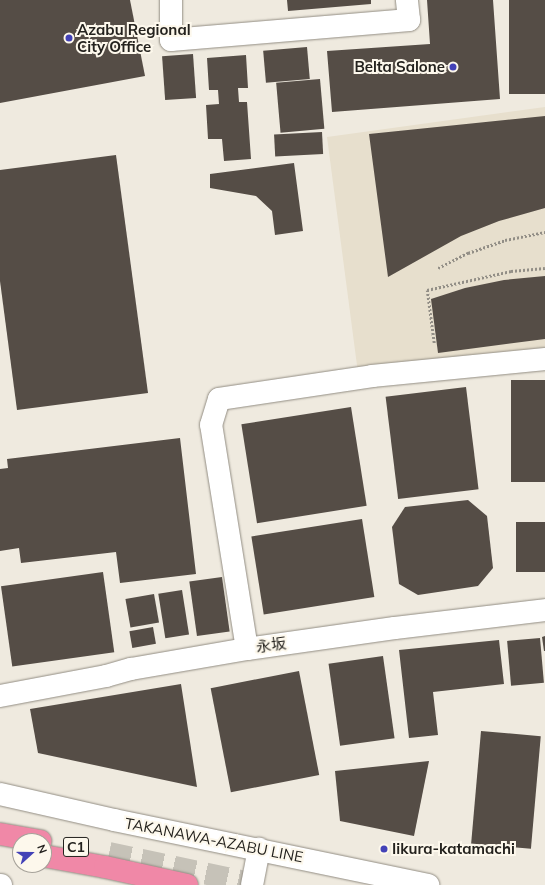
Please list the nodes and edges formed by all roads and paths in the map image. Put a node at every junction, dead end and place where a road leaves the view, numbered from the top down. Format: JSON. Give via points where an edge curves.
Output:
{"nodes":[{"id":1,"x":170,"y":0,"type":"edge"},
{"id":2,"x":407,"y":0,"type":"edge"},
{"id":3,"x":545,"y":232,"type":"edge"},
{"id":4,"x":438,"y":268,"type":"dead end"},
{"id":5,"x":545,"y":268,"type":"edge"},
{"id":6,"x":545,"y":359,"type":"edge"},
{"id":7,"x":438,"y":369,"type":"junction"},
{"id":8,"x":545,"y":610,"type":"edge"},
{"id":9,"x":247,"y":649,"type":"junction"},
{"id":10,"x":0,"y":696,"type":"edge"},
{"id":11,"x":0,"y":794,"type":"edge"},
{"id":12,"x":0,"y":834,"type":"edge"},
{"id":13,"x":12,"y":836,"type":"edge"},
{"id":14,"x":52,"y":843,"type":"edge"},
{"id":15,"x":0,"y":848,"type":"edge"},
{"id":16,"x":259,"y":849,"type":"junction"},
{"id":17,"x":12,"y":850,"type":"edge"},
{"id":18,"x":109,"y":853,"type":"tunnel mouth"},
{"id":19,"x":52,"y":857,"type":"edge"},
{"id":20,"x":187,"y":885,"type":"edge"},
{"id":21,"x":252,"y":885,"type":"edge"},
{"id":22,"x":428,"y":885,"type":"edge"}],
"edges":[{"from":1,"to":2,"type":"street","via":[[171,40],[409,20]]},
{"from":3,"to":4,"type":"path","via":[[505,240],[468,253]]},
{"from":5,"to":7,"type":"path","via":[[511,271],[427,290]]},
{"from":6,"to":7,"type":"street"},
{"from":7,"to":9,"type":"street","via":[[372,376],[219,399],[211,425]]},
{"from":8,"to":9,"type":"street","name":"永坂"},
{"from":9,"to":10,"type":"street","name":"永坂","via":[[131,669]]},
{"from":11,"to":16,"type":"street","name":"TAKANAWA-AZABU LINE"},
{"from":12,"to":13,"type":"highway"},
{"from":14,"to":18,"type":"highway","number":"C1"},
{"from":15,"to":17,"type":"highway"},
{"from":16,"to":21,"type":"street"},
{"from":16,"to":22,"type":"street","name":"TAKANAWA-AZABU LINE"},
{"from":19,"to":20,"type":"highway","number":"C1"}]}
